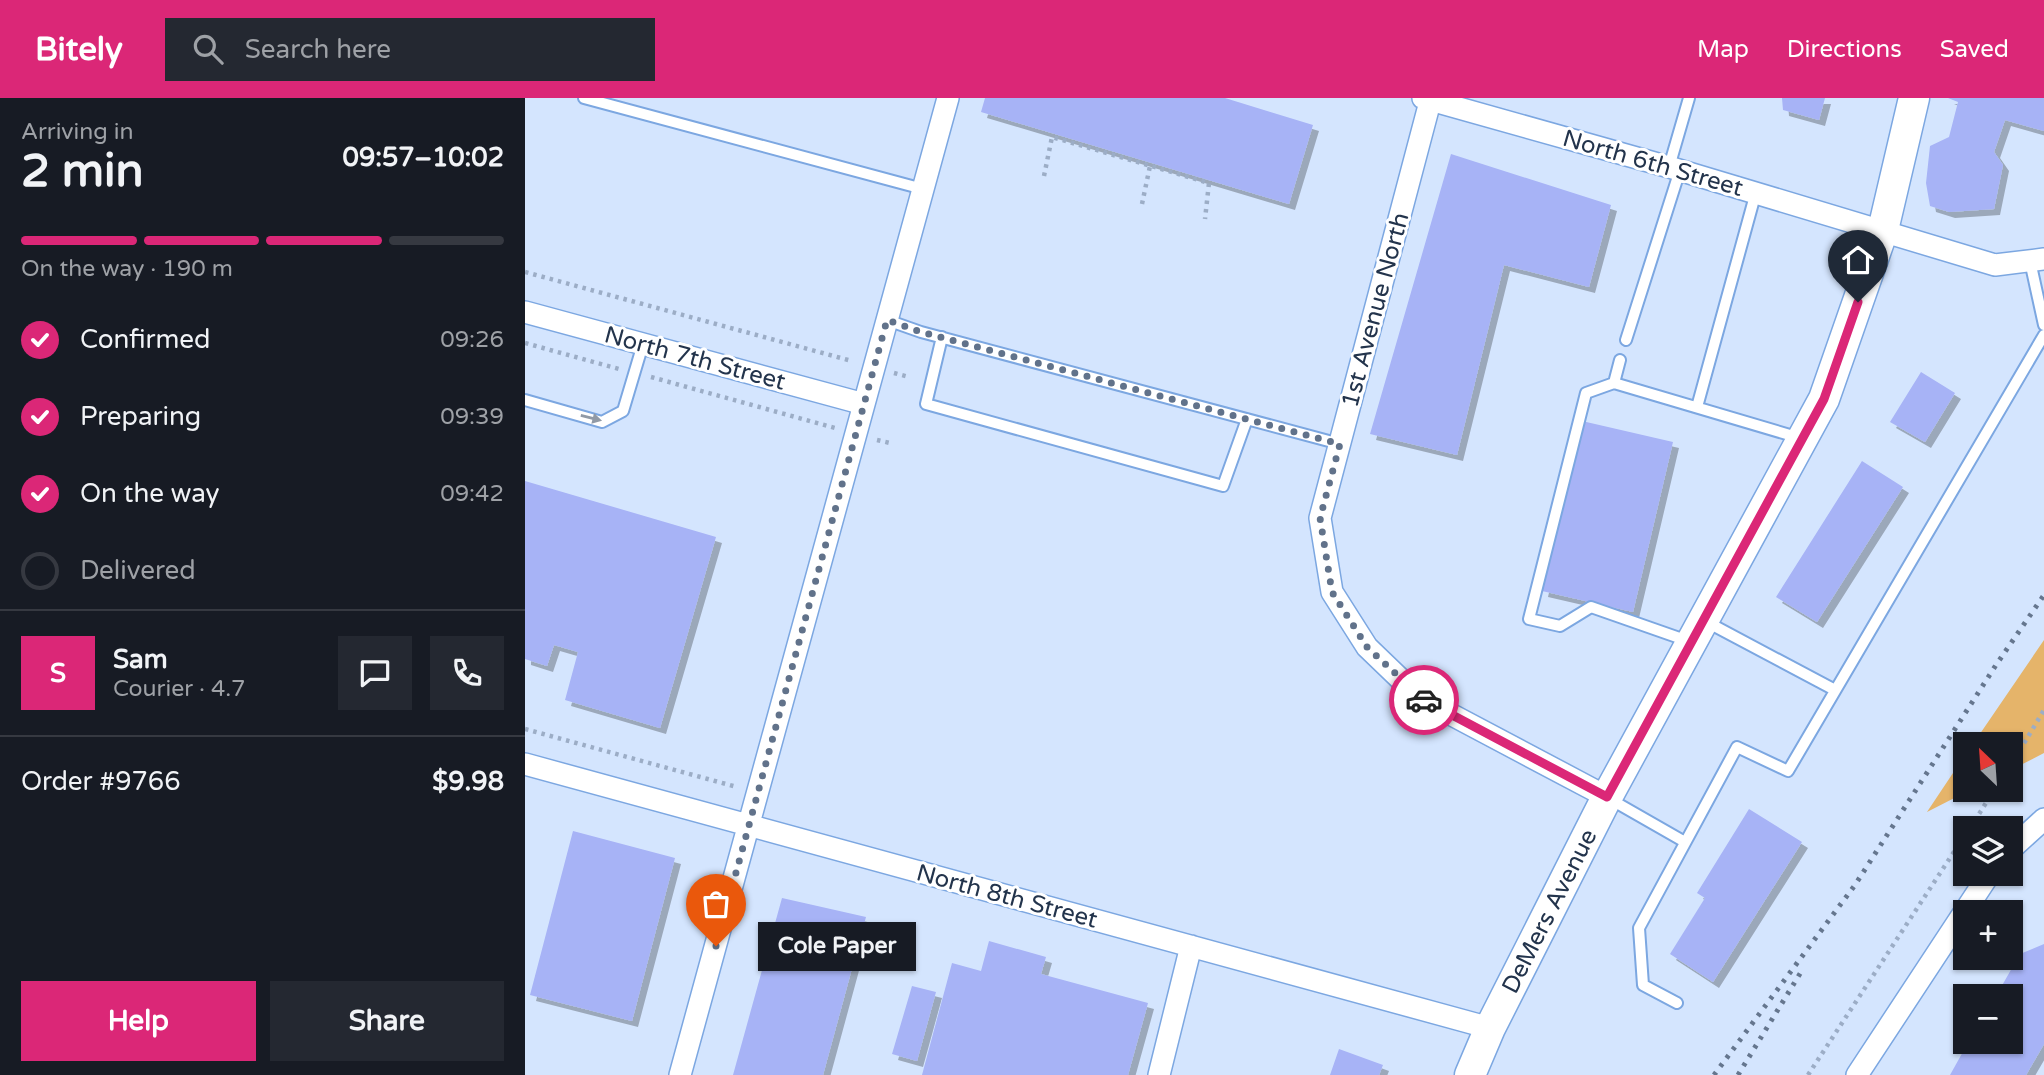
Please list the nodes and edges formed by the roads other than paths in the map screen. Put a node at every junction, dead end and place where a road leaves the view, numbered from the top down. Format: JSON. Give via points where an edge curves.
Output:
{"nodes":[{"id":1,"x":584,"y":98,"type":"edge"},
{"id":2,"x":949,"y":98,"type":"edge"},
{"id":3,"x":1689,"y":98,"type":"edge"},
{"id":4,"x":1913,"y":98,"type":"edge"},
{"id":5,"x":1428,"y":99,"type":"edge"},
{"id":6,"x":1675,"y":168,"type":"junction"},
{"id":7,"x":923,"y":189,"type":"junction"},
{"id":8,"x":1756,"y":192,"type":"junction"},
{"id":9,"x":1882,"y":230,"type":"junction"},
{"id":10,"x":2037,"y":260,"type":"edge"},
{"id":11,"x":525,"y":312,"type":"edge"},
{"id":12,"x":887,"y":320,"type":"junction"},
{"id":13,"x":2044,"y":325,"type":"edge"},
{"id":14,"x":2044,"y":335,"type":"edge"},
{"id":15,"x":942,"y":337,"type":"junction"},
{"id":16,"x":1626,"y":340,"type":"dead end"},
{"id":17,"x":643,"y":344,"type":"junction"},
{"id":18,"x":1620,"y":360,"type":"dead end"},
{"id":19,"x":1614,"y":383,"type":"junction"},
{"id":20,"x":525,"y":400,"type":"edge"},
{"id":21,"x":864,"y":404,"type":"junction"},
{"id":22,"x":1697,"y":407,"type":"junction"},
{"id":23,"x":1247,"y":419,"type":"junction"},
{"id":24,"x":1803,"y":438,"type":"junction"},
{"id":25,"x":1340,"y":444,"type":"junction"},
{"id":26,"x":1698,"y":631,"type":"junction"},
{"id":27,"x":1835,"y":690,"type":"junction"},
{"id":28,"x":525,"y":764,"type":"edge"},
{"id":29,"x":1607,"y":797,"type":"junction"},
{"id":30,"x":2044,"y":819,"type":"edge"},
{"id":31,"x":749,"y":826,"type":"junction"},
{"id":32,"x":2023,"y":838,"type":"edge"},
{"id":33,"x":1685,"y":842,"type":"junction"},
{"id":34,"x":1981,"y":886,"type":"edge"},
{"id":35,"x":1191,"y":946,"type":"junction"},
{"id":36,"x":1677,"y":1003,"type":"dead end"},
{"id":37,"x":1489,"y":1028,"type":"junction"},
{"id":38,"x":680,"y":1075,"type":"edge"},
{"id":39,"x":1159,"y":1075,"type":"edge"},
{"id":40,"x":1470,"y":1075,"type":"edge"},
{"id":41,"x":1857,"y":1075,"type":"edge"}],
"edges":[{"from":1,"to":7,"type":"lane"},
{"from":2,"to":7,"type":"street"},
{"from":3,"to":6,"type":"lane"},
{"from":4,"to":9,"type":"main road","name":"DeMers Avenue"},
{"from":5,"to":6,"type":"street","name":"North 6th Street"},
{"from":5,"to":25,"type":"street","name":"1st Avenue North"},
{"from":6,"to":8,"type":"street","name":"North 6th Street"},
{"from":6,"to":16,"type":"lane"},
{"from":7,"to":12,"type":"street"},
{"from":8,"to":9,"type":"street","name":"North 6th Street"},
{"from":8,"to":22,"type":"lane"},
{"from":9,"to":10,"type":"street","name":"North 6th Street","via":[[1996,265]]},
{"from":9,"to":24,"type":"main road","name":"DeMers Avenue","via":[[1824,399]]},
{"from":10,"to":13,"type":"lane"},
{"from":11,"to":17,"type":"street","name":"North 7th Street"},
{"from":12,"to":15,"type":"lane"},
{"from":12,"to":21,"type":"street"},
{"from":14,"to":27,"type":"lane"},
{"from":15,"to":23,"type":"lane"},
{"from":15,"to":23,"type":"lane","via":[[926,404],[1223,485]]},
{"from":20,"to":17,"type":"lane","one_way":true,"via":[[602,422],[623,411]]},
{"from":17,"to":21,"type":"street","name":"North 7th Street"},
{"from":18,"to":19,"type":"lane"},
{"from":19,"to":22,"type":"lane"},
{"from":19,"to":26,"type":"lane","via":[[1586,393],[1529,619],[1560,626],[1591,607]]},
{"from":21,"to":31,"type":"street"},
{"from":22,"to":24,"type":"lane"},
{"from":23,"to":25,"type":"lane"},
{"from":24,"to":26,"type":"main road","name":"DeMers Avenue"},
{"from":25,"to":29,"type":"street","name":"1st Avenue North","via":[[1320,518],[1332,592],[1367,647],[1420,698]]},
{"from":26,"to":27,"type":"lane"},
{"from":26,"to":29,"type":"main road","name":"DeMers Avenue"},
{"from":27,"to":33,"type":"lane","via":[[1788,771],[1737,747]]},
{"from":28,"to":31,"type":"street","name":"North 8th Street"},
{"from":29,"to":33,"type":"lane"},
{"from":29,"to":37,"type":"main road","name":"DeMers Avenue"},
{"from":30,"to":32,"type":"street"},
{"from":31,"to":35,"type":"street","name":"North 8th Street"},
{"from":31,"to":38,"type":"street"},
{"from":33,"to":36,"type":"lane","via":[[1639,928],[1643,985]]},
{"from":34,"to":41,"type":"street"},
{"from":35,"to":37,"type":"street","name":"North 8th Street"},
{"from":35,"to":39,"type":"street"},
{"from":37,"to":40,"type":"main road","name":"DeMers Avenue"}]}
